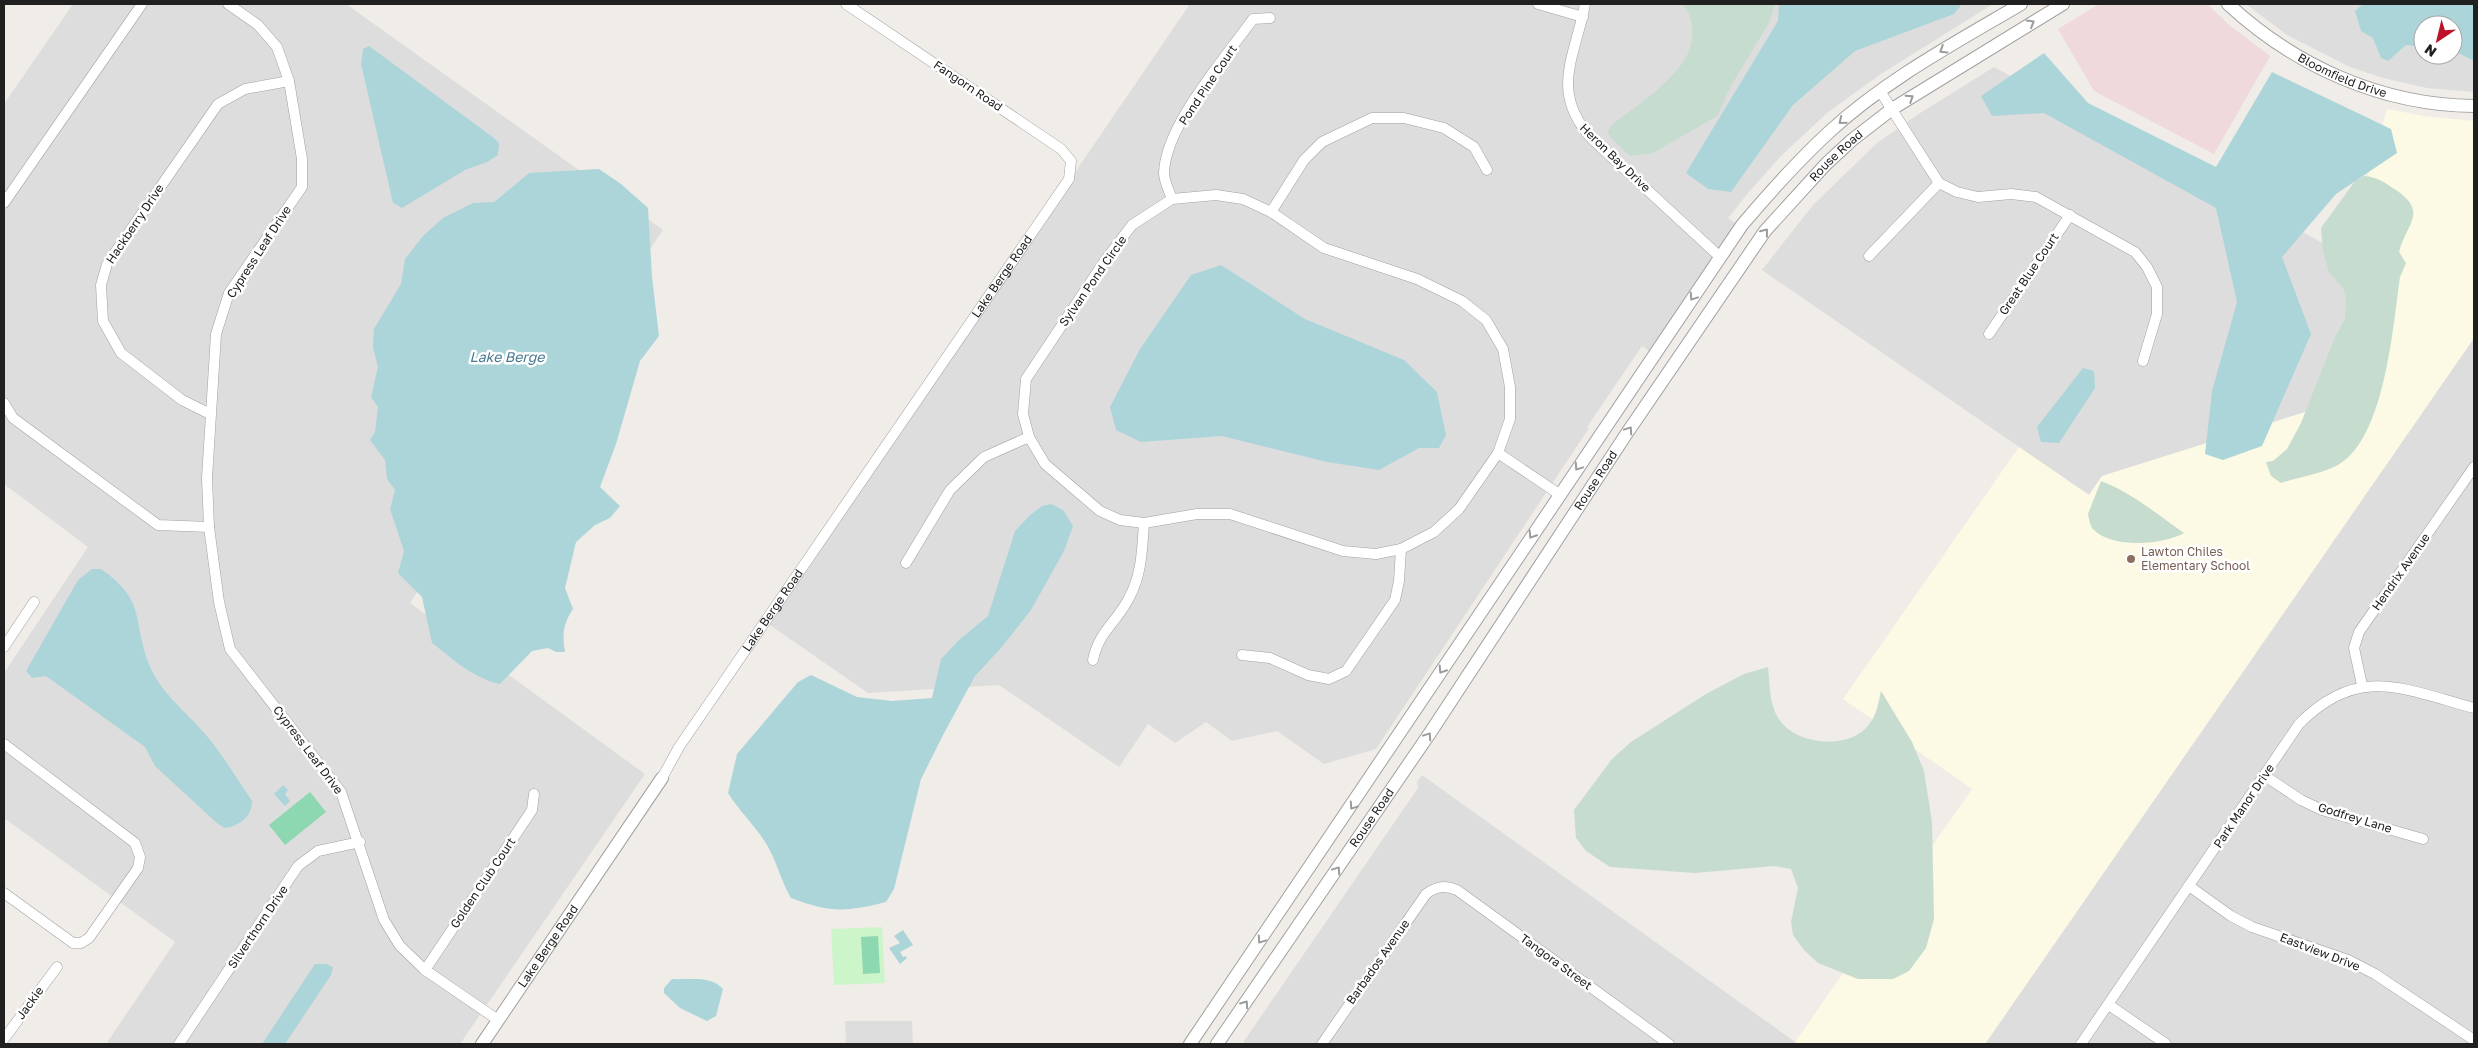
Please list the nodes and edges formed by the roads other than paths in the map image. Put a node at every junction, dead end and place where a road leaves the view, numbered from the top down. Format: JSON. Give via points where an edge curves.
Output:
{"nodes":[{"id":1,"x":142,"y":4,"type":"edge"},
{"id":2,"x":228,"y":4,"type":"edge"},
{"id":3,"x":846,"y":4,"type":"edge"},
{"id":4,"x":1538,"y":4,"type":"edge"},
{"id":5,"x":1585,"y":4,"type":"edge"},
{"id":6,"x":2021,"y":4,"type":"edge"},
{"id":7,"x":2062,"y":4,"type":"edge"},
{"id":8,"x":2228,"y":4,"type":"edge"},
{"id":9,"x":1583,"y":17,"type":"junction"},
{"id":10,"x":1270,"y":18,"type":"dead end"},
{"id":11,"x":289,"y":81,"type":"junction"},
{"id":12,"x":1880,"y":91,"type":"junction"},
{"id":13,"x":2474,"y":106,"type":"edge"},
{"id":14,"x":1892,"y":109,"type":"junction"},
{"id":15,"x":1487,"y":170,"type":"dead end"},
{"id":16,"x":1069,"y":180,"type":"joint"},
{"id":17,"x":1939,"y":183,"type":"junction"},
{"id":18,"x":1172,"y":199,"type":"junction"},
{"id":19,"x":4,"y":204,"type":"edge"},
{"id":20,"x":1271,"y":212,"type":"junction"},
{"id":21,"x":2070,"y":215,"type":"junction"},
{"id":22,"x":1869,"y":256,"type":"dead end"},
{"id":23,"x":1720,"y":257,"type":"junction"},
{"id":24,"x":1989,"y":334,"type":"dead end"},
{"id":25,"x":2143,"y":361,"type":"dead end"},
{"id":26,"x":4,"y":403,"type":"edge"},
{"id":27,"x":210,"y":414,"type":"junction"},
{"id":28,"x":1029,"y":437,"type":"junction"},
{"id":29,"x":1498,"y":453,"type":"junction"},
{"id":30,"x":2474,"y":467,"type":"edge"},
{"id":31,"x":1559,"y":494,"type":"junction"},
{"id":32,"x":1144,"y":523,"type":"junction"},
{"id":33,"x":208,"y":527,"type":"junction"},
{"id":34,"x":1401,"y":549,"type":"junction"},
{"id":35,"x":906,"y":563,"type":"dead end"},
{"id":36,"x":34,"y":602,"type":"dead end"},
{"id":37,"x":4,"y":647,"type":"edge"},
{"id":38,"x":1242,"y":655,"type":"dead end"},
{"id":39,"x":1093,"y":660,"type":"dead end"},
{"id":40,"x":2362,"y":685,"type":"junction"},
{"id":41,"x":2474,"y":708,"type":"edge"},
{"id":42,"x":4,"y":744,"type":"edge"},
{"id":43,"x":2264,"y":776,"type":"junction"},
{"id":44,"x":662,"y":778,"type":"joint"},
{"id":45,"x":534,"y":794,"type":"dead end"},
{"id":46,"x":2422,"y":839,"type":"dead end"},
{"id":47,"x":360,"y":842,"type":"junction"},
{"id":48,"x":2189,"y":886,"type":"junction"},
{"id":49,"x":1440,"y":887,"type":"joint"},
{"id":50,"x":4,"y":893,"type":"edge"},
{"id":51,"x":57,"y":967,"type":"dead end"},
{"id":52,"x":425,"y":970,"type":"junction"},
{"id":53,"x":2108,"y":1005,"type":"junction"},
{"id":54,"x":498,"y":1020,"type":"junction"},
{"id":55,"x":4,"y":1039,"type":"edge"},
{"id":56,"x":2474,"y":1040,"type":"edge"},
{"id":57,"x":179,"y":1044,"type":"edge"},
{"id":58,"x":482,"y":1044,"type":"edge"},
{"id":59,"x":1190,"y":1044,"type":"edge"},
{"id":60,"x":1217,"y":1044,"type":"edge"},
{"id":61,"x":1322,"y":1044,"type":"edge"},
{"id":62,"x":1669,"y":1044,"type":"edge"},
{"id":63,"x":2081,"y":1044,"type":"edge"},
{"id":64,"x":2166,"y":1044,"type":"edge"},
{"id":65,"x":2472,"y":1044,"type":"edge"}],
"edges":[{"from":1,"to":19,"type":"street"},
{"from":2,"to":11,"type":"street","name":"Cypress Leaf Drive","via":[[258,25],[277,47]]},
{"from":3,"to":16,"type":"street","name":"Fangorn Road","via":[[1060,149],[1071,161]]},
{"from":4,"to":9,"type":"street"},
{"from":5,"to":9,"type":"street","name":"Heron Bay Drive"},
{"from":6,"to":12,"type":"street","name":"Rouse Road","one_way":true},
{"from":14,"to":7,"type":"street","name":"Rouse Road","one_way":true},
{"from":8,"to":13,"type":"street","name":"Bloomfield Drive","via":[[2288,52],[2351,83],[2427,102]]},
{"from":9,"to":23,"type":"street","name":"Heron Bay Drive","via":[[1571,59],[1567,90],[1577,120],[1592,139]]},
{"from":10,"to":18,"type":"street","name":"Pond Pine Court","via":[[1253,19],[1187,111],[1168,150],[1164,175]]},
{"from":11,"to":27,"type":"street","name":"Cypress Leaf Drive","via":[[302,160],[302,187],[229,293],[216,334]]},
{"from":11,"to":27,"type":"street","name":"Hackberry Drive","via":[[245,89],[218,104],[107,264],[100,285],[103,321],[121,353],[182,400]]},
{"from":12,"to":14,"type":"street"},
{"from":12,"to":23,"type":"street","name":"Rouse Road","one_way":true,"via":[[1829,132],[1781,178]]},
{"from":14,"to":17,"type":"street"},
{"from":60,"to":14,"type":"street","name":"Rouse Road","one_way":true,"via":[[1430,733],[1627,433],[1765,231],[1826,164]]},
{"from":15,"to":20,"type":"street","via":[[1474,147],[1444,128],[1404,118],[1372,118],[1322,142],[1304,160]]},
{"from":16,"to":44,"type":"street","name":"Lake Berge Road","via":[[679,747]]},
{"from":17,"to":21,"type":"street","via":[[1978,197],[2011,194],[2036,197]]},
{"from":17,"to":22,"type":"street"},
{"from":18,"to":20,"type":"street","name":"Sylvan Pond Circle","via":[[1216,194],[1243,199]]},
{"from":18,"to":28,"type":"street","name":"Sylvan Pond Circle","via":[[1132,225],[1026,380],[1023,414]]},
{"from":20,"to":29,"type":"street","name":"Sylvan Pond Circle","via":[[1324,248],[1417,279],[1462,301],[1486,320],[1503,349],[1510,387],[1510,419]]},
{"from":21,"to":24,"type":"street","name":"Great Blue Court"},
{"from":21,"to":25,"type":"street","via":[[2135,252],[2157,287],[2157,314]]},
{"from":23,"to":31,"type":"street","name":"Rouse Road","one_way":true},
{"from":26,"to":33,"type":"street","via":[[13,418],[158,525]]},
{"from":27,"to":33,"type":"street","name":"Cypress Leaf Drive"},
{"from":28,"to":32,"type":"street","name":"Sylvan Pond Circle","via":[[1045,464],[1100,511],[1120,520]]},
{"from":28,"to":35,"type":"street","via":[[984,457],[950,490]]},
{"from":29,"to":31,"type":"street"},
{"from":29,"to":34,"type":"street","name":"Sylvan Pond Circle","via":[[1459,509],[1434,532]]},
{"from":30,"to":40,"type":"street","name":"Hendrix Avenue","via":[[2359,632],[2354,648]]},
{"from":31,"to":59,"type":"street","name":"Rouse Road","one_way":true},
{"from":32,"to":34,"type":"street","name":"Sylvan Pond Circle","via":[[1198,514],[1230,514],[1343,551],[1376,554]]},
{"from":32,"to":39,"type":"street","via":[[1140,572],[1129,599],[1096,644]]},
{"from":33,"to":47,"type":"street","name":"Cypress Leaf Drive","via":[[230,649],[342,792]]},
{"from":34,"to":38,"type":"street","via":[[1395,600],[1346,671],[1329,679],[1308,675],[1270,658]]},
{"from":36,"to":37,"type":"street"},
{"from":40,"to":41,"type":"street","name":"Park Manor Drive","via":[[2391,686]]},
{"from":40,"to":43,"type":"street","name":"Park Manor Drive","via":[[2314,708],[2299,724]]},
{"from":42,"to":50,"type":"street","via":[[135,843],[140,857],[138,868],[89,938],[81,943],[73,943]]},
{"from":43,"to":46,"type":"street","name":"Godfrey Lane","via":[[2322,810]]},
{"from":43,"to":48,"type":"street","name":"Park Manor Drive"},
{"from":44,"to":54,"type":"street","name":"Lake Berge Road"},
{"from":45,"to":52,"type":"street","name":"Golden Club Court","via":[[532,810]]},
{"from":47,"to":52,"type":"street","name":"Cypress Leaf Drive","via":[[384,920],[400,946]]},
{"from":47,"to":57,"type":"street","name":"Silverthorn Drive","via":[[318,851],[298,866]]},
{"from":48,"to":53,"type":"street","name":"Park Manor Drive"},
{"from":48,"to":56,"type":"street","name":"Eastview Drive","via":[[2252,927],[2348,960],[2375,974]]},
{"from":49,"to":61,"type":"street","name":"Barbados Avenue","via":[[1426,894]]},
{"from":49,"to":62,"type":"street","name":"Tangora Street","via":[[1457,890]]},
{"from":51,"to":55,"type":"street","name":"Jackie"},
{"from":52,"to":54,"type":"street","name":"Cypress Leaf Drive"},
{"from":53,"to":63,"type":"street","name":"Park Manor Drive"},
{"from":53,"to":64,"type":"street"},
{"from":54,"to":58,"type":"street","name":"Lake Berge Road"},
{"from":56,"to":65,"type":"street"}]}
